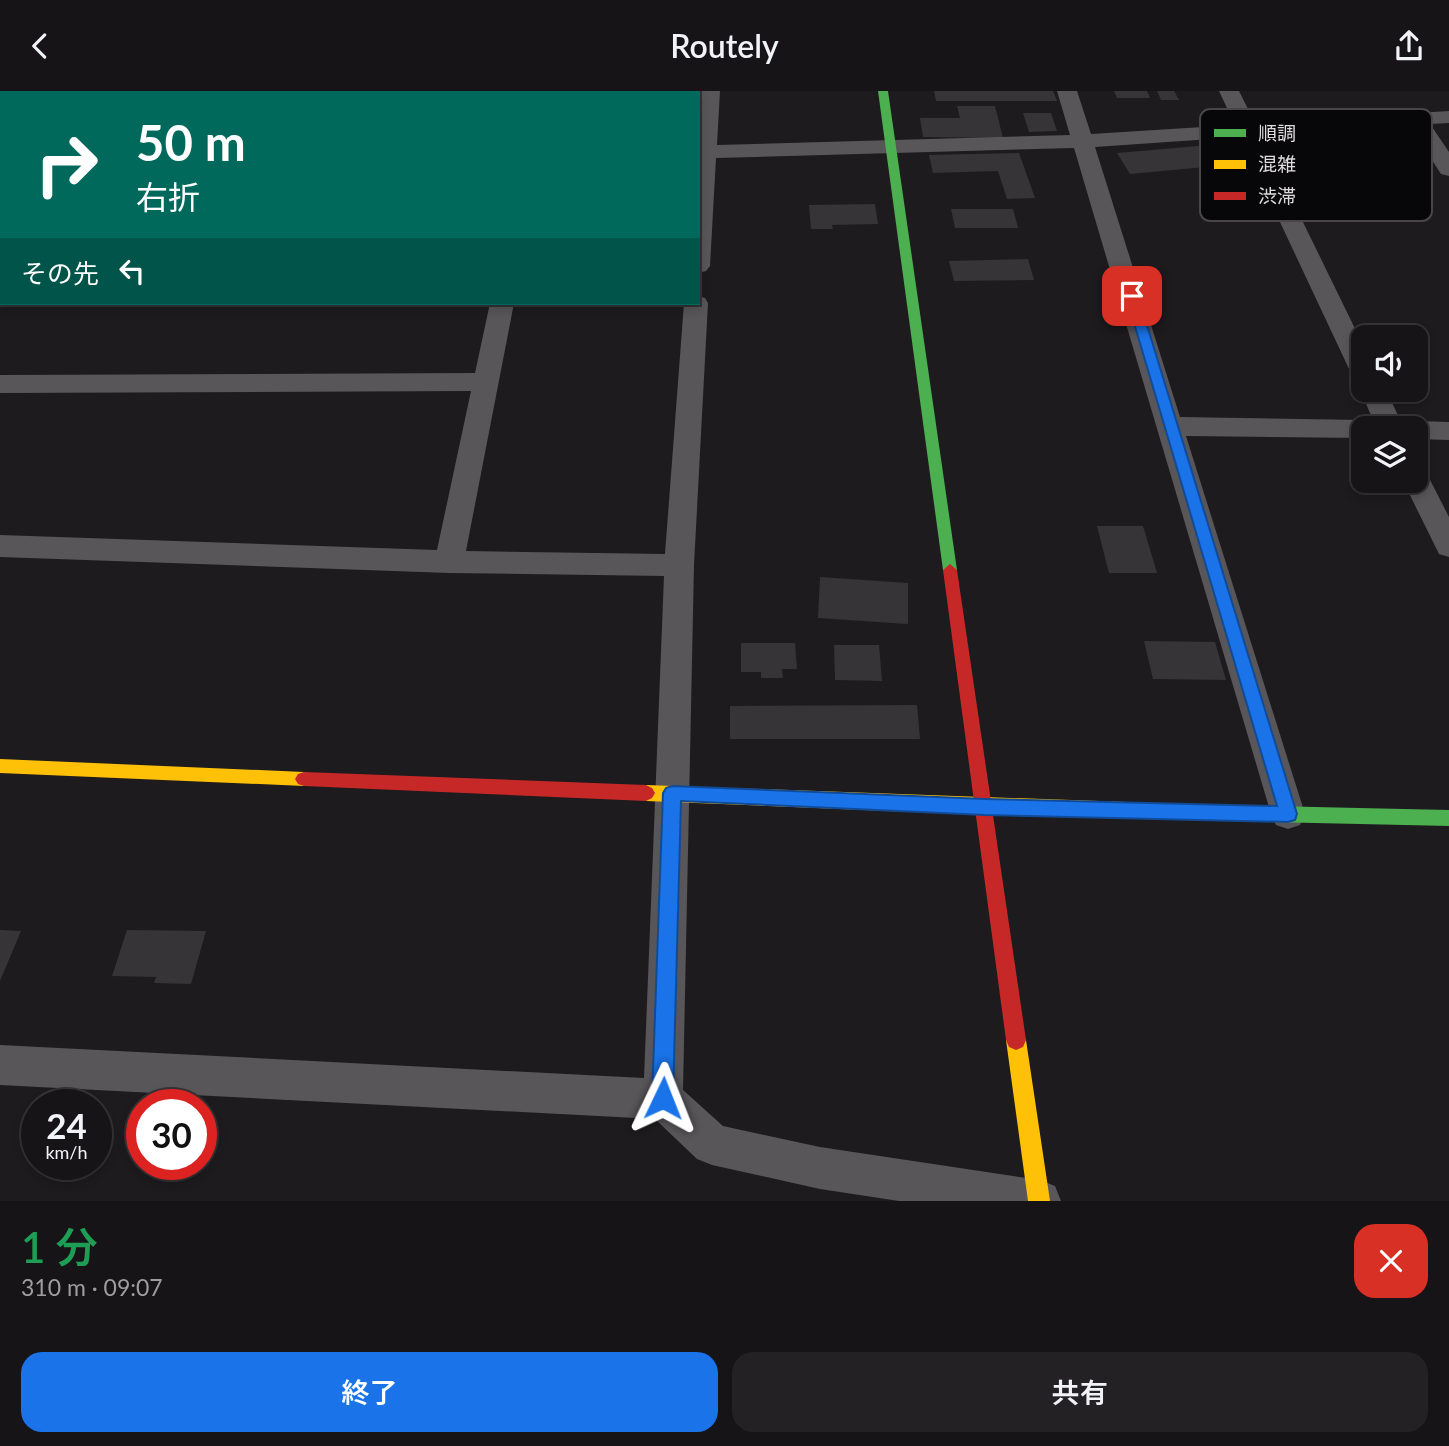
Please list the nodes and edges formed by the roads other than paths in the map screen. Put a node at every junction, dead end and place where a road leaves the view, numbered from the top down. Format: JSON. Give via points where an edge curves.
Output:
{"nodes":[{"id":1,"x":710,"y":91,"type":"edge"},
{"id":2,"x":883,"y":91,"type":"edge"},
{"id":3,"x":1067,"y":91,"type":"edge"},
{"id":4,"x":1229,"y":91,"type":"edge"},
{"id":5,"x":1238,"y":109,"type":"edge"},
{"id":6,"x":1200,"y":133,"type":"edge"},
{"id":7,"x":1084,"y":141,"type":"junction"},
{"id":8,"x":1432,"y":143,"type":"edge"},
{"id":9,"x":890,"y":147,"type":"junction"},
{"id":10,"x":702,"y":152,"type":"edge"},
{"id":11,"x":1449,"y":169,"type":"edge"},
{"id":12,"x":700,"y":209,"type":"edge"},
{"id":13,"x":1291,"y":221,"type":"edge"},
{"id":14,"x":502,"y":305,"type":"edge"},
{"id":15,"x":696,"y":305,"type":"edge"},
{"id":16,"x":1351,"y":346,"type":"edge"},
{"id":17,"x":484,"y":382,"type":"junction"},
{"id":18,"x":0,"y":384,"type":"edge"},
{"id":19,"x":1172,"y":426,"type":"junction"},
{"id":20,"x":1351,"y":429,"type":"edge"},
{"id":21,"x":1428,"y":430,"type":"edge"},
{"id":22,"x":1449,"y":431,"type":"edge"},
{"id":23,"x":1423,"y":493,"type":"edge"},
{"id":24,"x":0,"y":546,"type":"edge"},
{"id":25,"x":1449,"y":546,"type":"edge"},
{"id":26,"x":449,"y":562,"type":"junction"},
{"id":27,"x":679,"y":565,"type":"junction"},
{"id":28,"x":0,"y":766,"type":"edge"},
{"id":29,"x":672,"y":793,"type":"junction"},
{"id":30,"x":985,"y":807,"type":"junction"},
{"id":31,"x":1288,"y":814,"type":"junction"},
{"id":32,"x":1449,"y":818,"type":"edge"},
{"id":33,"x":0,"y":1065,"type":"edge"},
{"id":34,"x":663,"y":1098,"type":"junction"},
{"id":35,"x":1039,"y":1201,"type":"edge"}],
"edges":[{"from":1,"to":10,"type":"street"},
{"from":2,"to":9,"type":"street"},
{"from":3,"to":7,"type":"street"},
{"from":4,"to":5,"type":"street"},
{"from":6,"to":7,"type":"street"},
{"from":7,"to":9,"type":"street"},
{"from":7,"to":19,"type":"street"},
{"from":8,"to":11,"type":"street"},
{"from":9,"to":10,"type":"street"},
{"from":9,"to":30,"type":"street"},
{"from":10,"to":12,"type":"street"},
{"from":13,"to":16,"type":"street"},
{"from":14,"to":17,"type":"street"},
{"from":15,"to":27,"type":"street"},
{"from":17,"to":18,"type":"street"},
{"from":17,"to":26,"type":"street"},
{"from":19,"to":20,"type":"street"},
{"from":19,"to":31,"type":"street"},
{"from":21,"to":22,"type":"street"},
{"from":23,"to":25,"type":"street"},
{"from":24,"to":26,"type":"street"},
{"from":26,"to":27,"type":"street"},
{"from":27,"to":29,"type":"street"},
{"from":28,"to":29,"type":"street"},
{"from":29,"to":30,"type":"street"},
{"from":29,"to":34,"type":"street"},
{"from":30,"to":31,"type":"street"},
{"from":30,"to":35,"type":"street"},
{"from":31,"to":32,"type":"street"},
{"from":33,"to":34,"type":"street"},
{"from":34,"to":35,"type":"street","via":[[712,1144],[820,1168]]}]}
